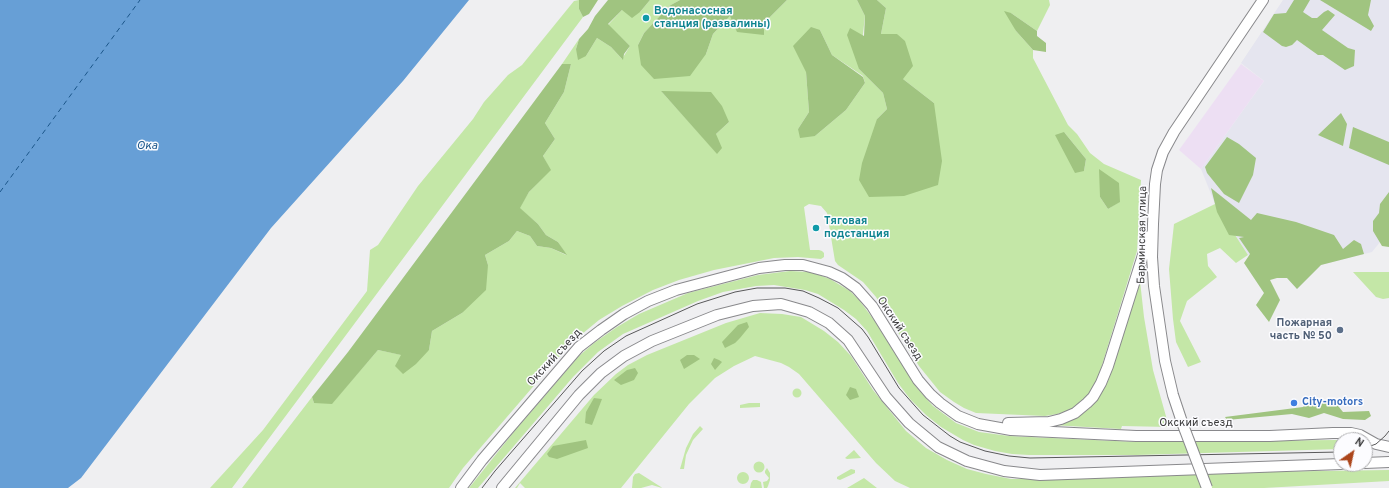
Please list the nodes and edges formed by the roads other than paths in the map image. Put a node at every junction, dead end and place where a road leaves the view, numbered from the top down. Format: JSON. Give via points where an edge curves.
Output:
{"nodes":[{"id":1,"x":1263,"y":0,"type":"edge"},
{"id":2,"x":1153,"y":224,"type":"junction"},
{"id":3,"x":966,"y":419,"type":"junction"},
{"id":4,"x":1389,"y":447,"type":"edge"},
{"id":5,"x":1389,"y":462,"type":"edge"},
{"id":6,"x":1373,"y":463,"type":"edge"},
{"id":7,"x":1333,"y":464,"type":"edge"},
{"id":8,"x":461,"y":488,"type":"edge"},
{"id":9,"x":502,"y":488,"type":"edge"},
{"id":10,"x":1207,"y":488,"type":"edge"}],
"edges":[{"from":1,"to":2,"type":"main road","name":"Барминская улица","via":[[1163,152],[1154,184]]},
{"from":2,"to":3,"type":"main road","via":[[1108,366],[1098,390],[1087,403],[1075,413],[1049,422],[995,423]]},
{"from":2,"to":10,"type":"main road","name":"Барминская улица","bridge":true,"via":[[1153,272],[1165,361],[1182,425]]},
{"from":3,"to":4,"type":"main road","name":"Окский съезд","via":[[978,424],[1011,430],[1136,436],[1351,433]]},
{"from":3,"to":8,"type":"main road","name":"Окский съезд","via":[[940,403],[918,380],[872,306],[856,288],[830,272],[803,265],[759,268],[713,279],[648,301],[601,330],[564,363]]},
{"from":5,"to":6,"type":"main road"},
{"from":7,"to":9,"type":"main road","via":[[1040,475],[1004,471],[967,461],[938,447],[909,423],[886,397],[848,340],[829,323],[809,312],[781,304],[753,306],[717,315],[652,341],[624,356],[601,373],[579,395]]}]}
